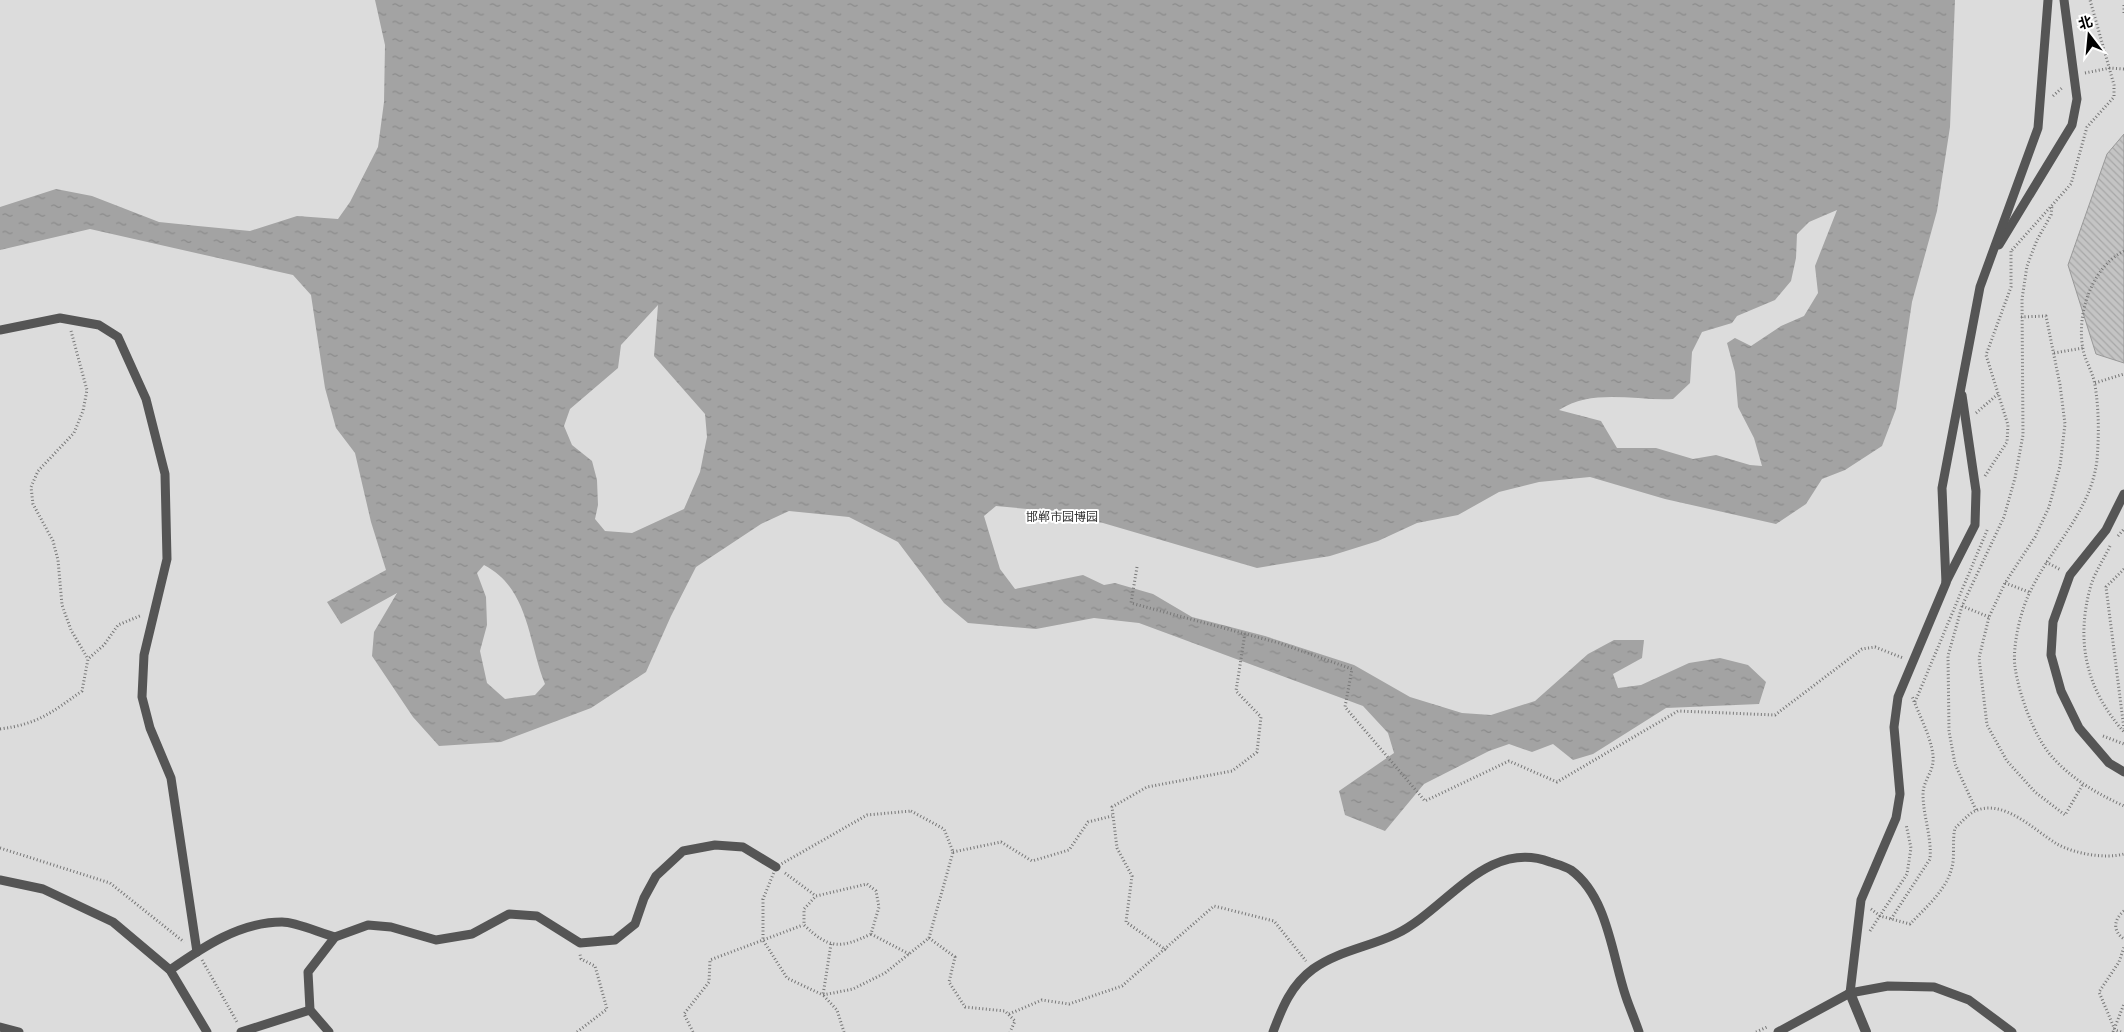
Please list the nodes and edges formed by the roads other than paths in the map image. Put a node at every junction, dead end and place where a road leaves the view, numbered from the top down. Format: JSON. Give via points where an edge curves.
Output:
{"nodes":[{"id":1,"x":2048,"y":0,"type":"edge"},
{"id":2,"x":2064,"y":0,"type":"edge"},
{"id":3,"x":1991,"y":256,"type":"junction"},
{"id":4,"x":0,"y":330,"type":"edge"},
{"id":5,"x":1961,"y":388,"type":"junction"},
{"id":6,"x":2124,"y":494,"type":"edge"},
{"id":7,"x":1946,"y":583,"type":"junction"},
{"id":8,"x":2124,"y":772,"type":"edge"},
{"id":9,"x":776,"y":866,"type":"road end"},
{"id":10,"x":0,"y":880,"type":"edge"},
{"id":11,"x":335,"y":937,"type":"junction"},
{"id":12,"x":197,"y":952,"type":"junction"},
{"id":13,"x":170,"y":970,"type":"junction"},
{"id":14,"x":1850,"y":993,"type":"junction"},
{"id":15,"x":310,"y":1010,"type":"junction"},
{"id":16,"x":0,"y":1027,"type":"edge"},
{"id":17,"x":19,"y":1032,"type":"edge"},
{"id":18,"x":207,"y":1032,"type":"edge"},
{"id":19,"x":241,"y":1032,"type":"edge"},
{"id":20,"x":329,"y":1032,"type":"edge"},
{"id":21,"x":1273,"y":1032,"type":"edge"},
{"id":22,"x":1640,"y":1032,"type":"edge"},
{"id":23,"x":1778,"y":1032,"type":"edge"},
{"id":24,"x":1866,"y":1032,"type":"edge"},
{"id":25,"x":2012,"y":1032,"type":"edge"}],
"edges":[{"from":1,"to":3,"type":"lane","via":[[2038,128]]},
{"from":2,"to":3,"type":"lane","via":[[2077,99],[2072,125]]},
{"from":3,"to":5,"type":"lane","via":[[1980,286]]},
{"from":4,"to":12,"type":"lane","via":[[60,318],[99,325],[118,337],[146,399],[165,474],[167,559],[144,655],[142,697],[150,728],[171,778]]},
{"from":5,"to":7,"type":"lane","via":[[1942,488]]},
{"from":5,"to":7,"type":"lane","via":[[1976,491],[1975,525]]},
{"from":6,"to":8,"type":"lane","via":[[2106,530],[2070,575],[2053,622],[2051,655],[2061,691],[2080,728],[2108,763]]},
{"from":7,"to":14,"type":"lane","via":[[1898,697],[1894,727],[1900,794],[1896,818],[1860,900]]},
{"from":9,"to":11,"type":"lane","via":[[743,847],[716,845],[683,851],[656,876],[635,924],[614,940],[580,943],[537,916],[509,914],[472,934],[436,940],[391,927],[368,925]]},
{"from":10,"to":13,"type":"lane","via":[[43,889],[113,922]]},
{"from":11,"to":12,"type":"lane","via":[[283,922],[240,929]]},
{"from":11,"to":15,"type":"lane","via":[[308,972]]},
{"from":12,"to":13,"type":"lane"},
{"from":13,"to":18,"type":"lane"},
{"from":14,"to":23,"type":"lane"},
{"from":14,"to":24,"type":"street"},
{"from":14,"to":25,"type":"lane","via":[[1888,986],[1934,986],[1969,1000]]},
{"from":15,"to":19,"type":"lane"},
{"from":15,"to":20,"type":"lane"},
{"from":16,"to":17,"type":"lane"},
{"from":21,"to":22,"type":"lane","via":[[1288,994],[1312,970],[1344,952],[1396,934],[1430,913],[1477,873],[1511,857],[1537,857],[1570,869],[1590,892],[1604,922]]}]}
